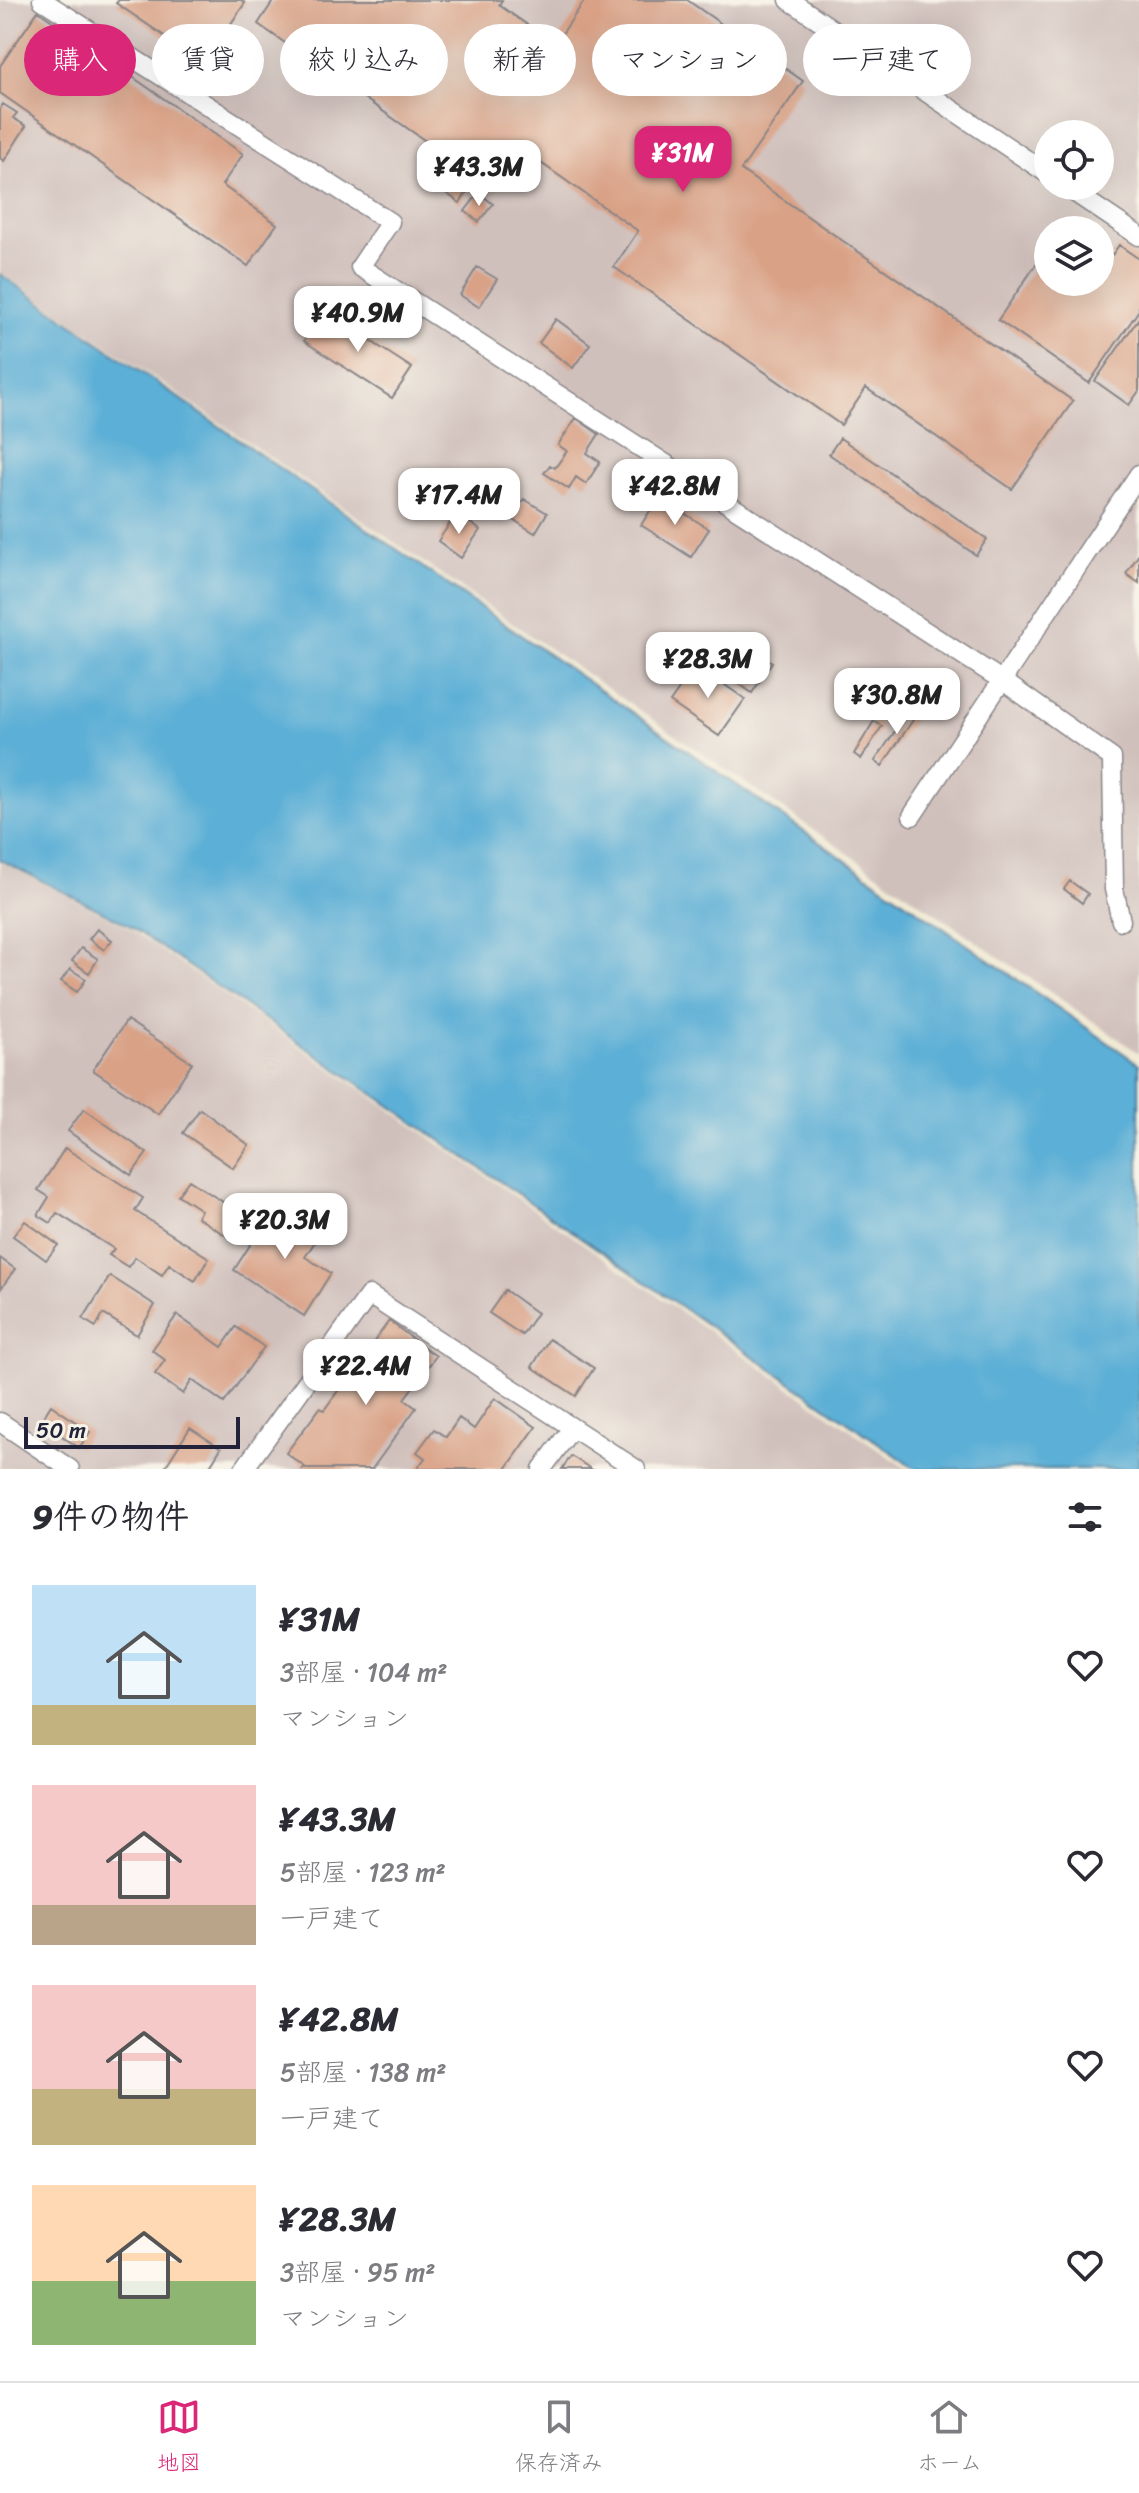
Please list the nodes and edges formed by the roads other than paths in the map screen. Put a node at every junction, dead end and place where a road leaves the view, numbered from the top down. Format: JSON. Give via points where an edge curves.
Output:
{"nodes":[{"id":1,"x":42,"y":0,"type":"edge"},
{"id":2,"x":789,"y":0,"type":"edge"},
{"id":3,"x":1034,"y":165,"type":"edge"},
{"id":4,"x":1086,"y":200,"type":"edge"},
{"id":5,"x":1139,"y":236,"type":"edge"},
{"id":6,"x":1139,"y":474,"type":"edge"},
{"id":7,"x":1003,"y":681,"type":"junction"},
{"id":8,"x":912,"y":816,"type":"dead end"},
{"id":9,"x":1121,"y":921,"type":"dead end"},
{"id":10,"x":0,"y":1422,"type":"edge"},
{"id":11,"x":572,"y":1428,"type":"junction"},
{"id":12,"x":70,"y":1469,"type":"edge"},
{"id":13,"x":244,"y":1469,"type":"edge"},
{"id":14,"x":542,"y":1469,"type":"edge"},
{"id":15,"x":636,"y":1469,"type":"edge"}],
"edges":[{"from":1,"to":7,"type":"lane","via":[[390,222],[360,267]]},
{"from":2,"to":3,"type":"lane"},
{"from":4,"to":5,"type":"lane"},
{"from":6,"to":7,"type":"lane"},
{"from":7,"to":8,"type":"lane"},
{"from":7,"to":9,"type":"lane","via":[[1112,758],[1114,889]]},
{"from":10,"to":12,"type":"lane"},
{"from":11,"to":13,"type":"lane","via":[[369,1295]]},
{"from":11,"to":14,"type":"lane"},
{"from":11,"to":15,"type":"lane"}]}
